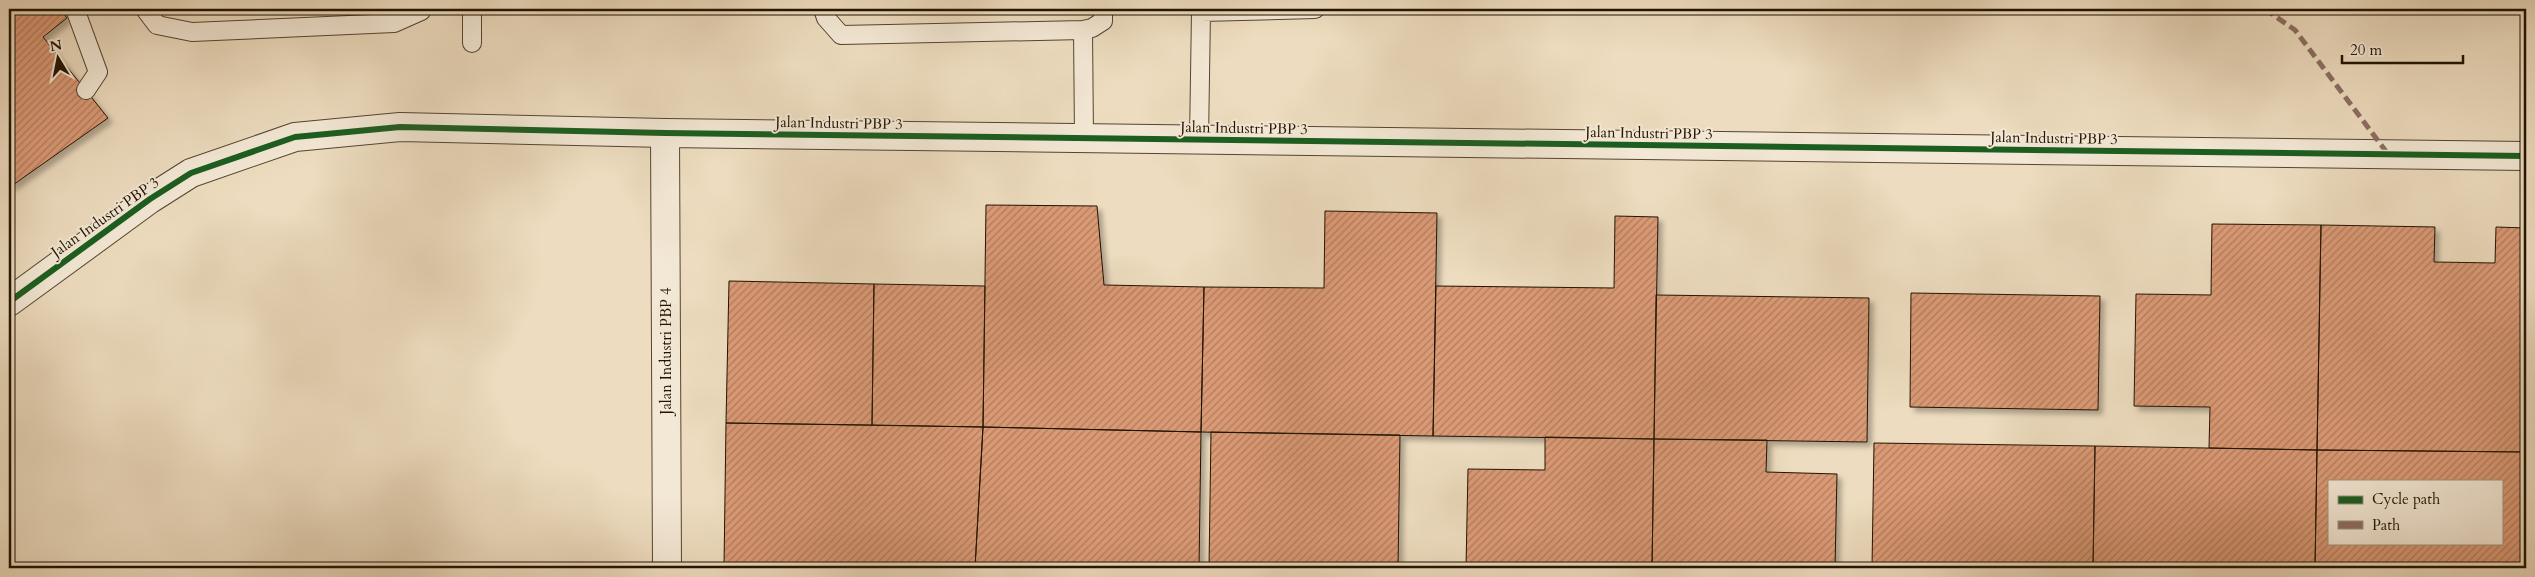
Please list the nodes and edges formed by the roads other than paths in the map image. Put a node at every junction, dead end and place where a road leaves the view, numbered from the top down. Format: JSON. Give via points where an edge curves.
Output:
{"nodes":[{"id":1,"x":75,"y":9,"type":"edge"},
{"id":2,"x":145,"y":9,"type":"edge"},
{"id":3,"x":421,"y":9,"type":"edge"},
{"id":4,"x":472,"y":9,"type":"edge"},
{"id":5,"x":823,"y":9,"type":"edge"},
{"id":6,"x":1103,"y":9,"type":"edge"},
{"id":7,"x":1315,"y":9,"type":"edge"},
{"id":8,"x":1200,"y":10,"type":"edge"},
{"id":9,"x":1083,"y":30,"type":"junction"},
{"id":10,"x":472,"y":43,"type":"dead end"},
{"id":11,"x":86,"y":90,"type":"dead end"},
{"id":12,"x":665,"y":133,"type":"junction"},
{"id":13,"x":1084,"y":138,"type":"junction"},
{"id":14,"x":1199,"y":140,"type":"junction"},
{"id":15,"x":2526,"y":156,"type":"edge"},
{"id":16,"x":9,"y":302,"type":"edge"},
{"id":17,"x":667,"y":568,"type":"edge"}],
"edges":[{"from":1,"to":11,"type":"lane","via":[[98,72]]},
{"from":2,"to":3,"type":"lane","via":[[157,25],[192,32],[394,23],[421,12]]},
{"from":4,"to":10,"type":"lane"},
{"from":5,"to":9,"type":"lane","via":[[826,18],[841,35]]},
{"from":6,"to":9,"type":"lane","via":[[1103,21]]},
{"from":7,"to":8,"type":"lane"},
{"from":8,"to":14,"type":"lane"},
{"from":9,"to":13,"type":"lane"},
{"from":12,"to":13,"type":"street","name":"Jalan Industri PBP 3"},
{"from":12,"to":16,"type":"street","name":"Jalan Industri PBP 3","via":[[400,127],[295,136],[191,173]]},
{"from":12,"to":17,"type":"street","name":"Jalan Industri PBP 4"},
{"from":13,"to":14,"type":"street","name":"Jalan Industri PBP 3"},
{"from":14,"to":15,"type":"street","name":"Jalan Industri PBP 3"}]}
